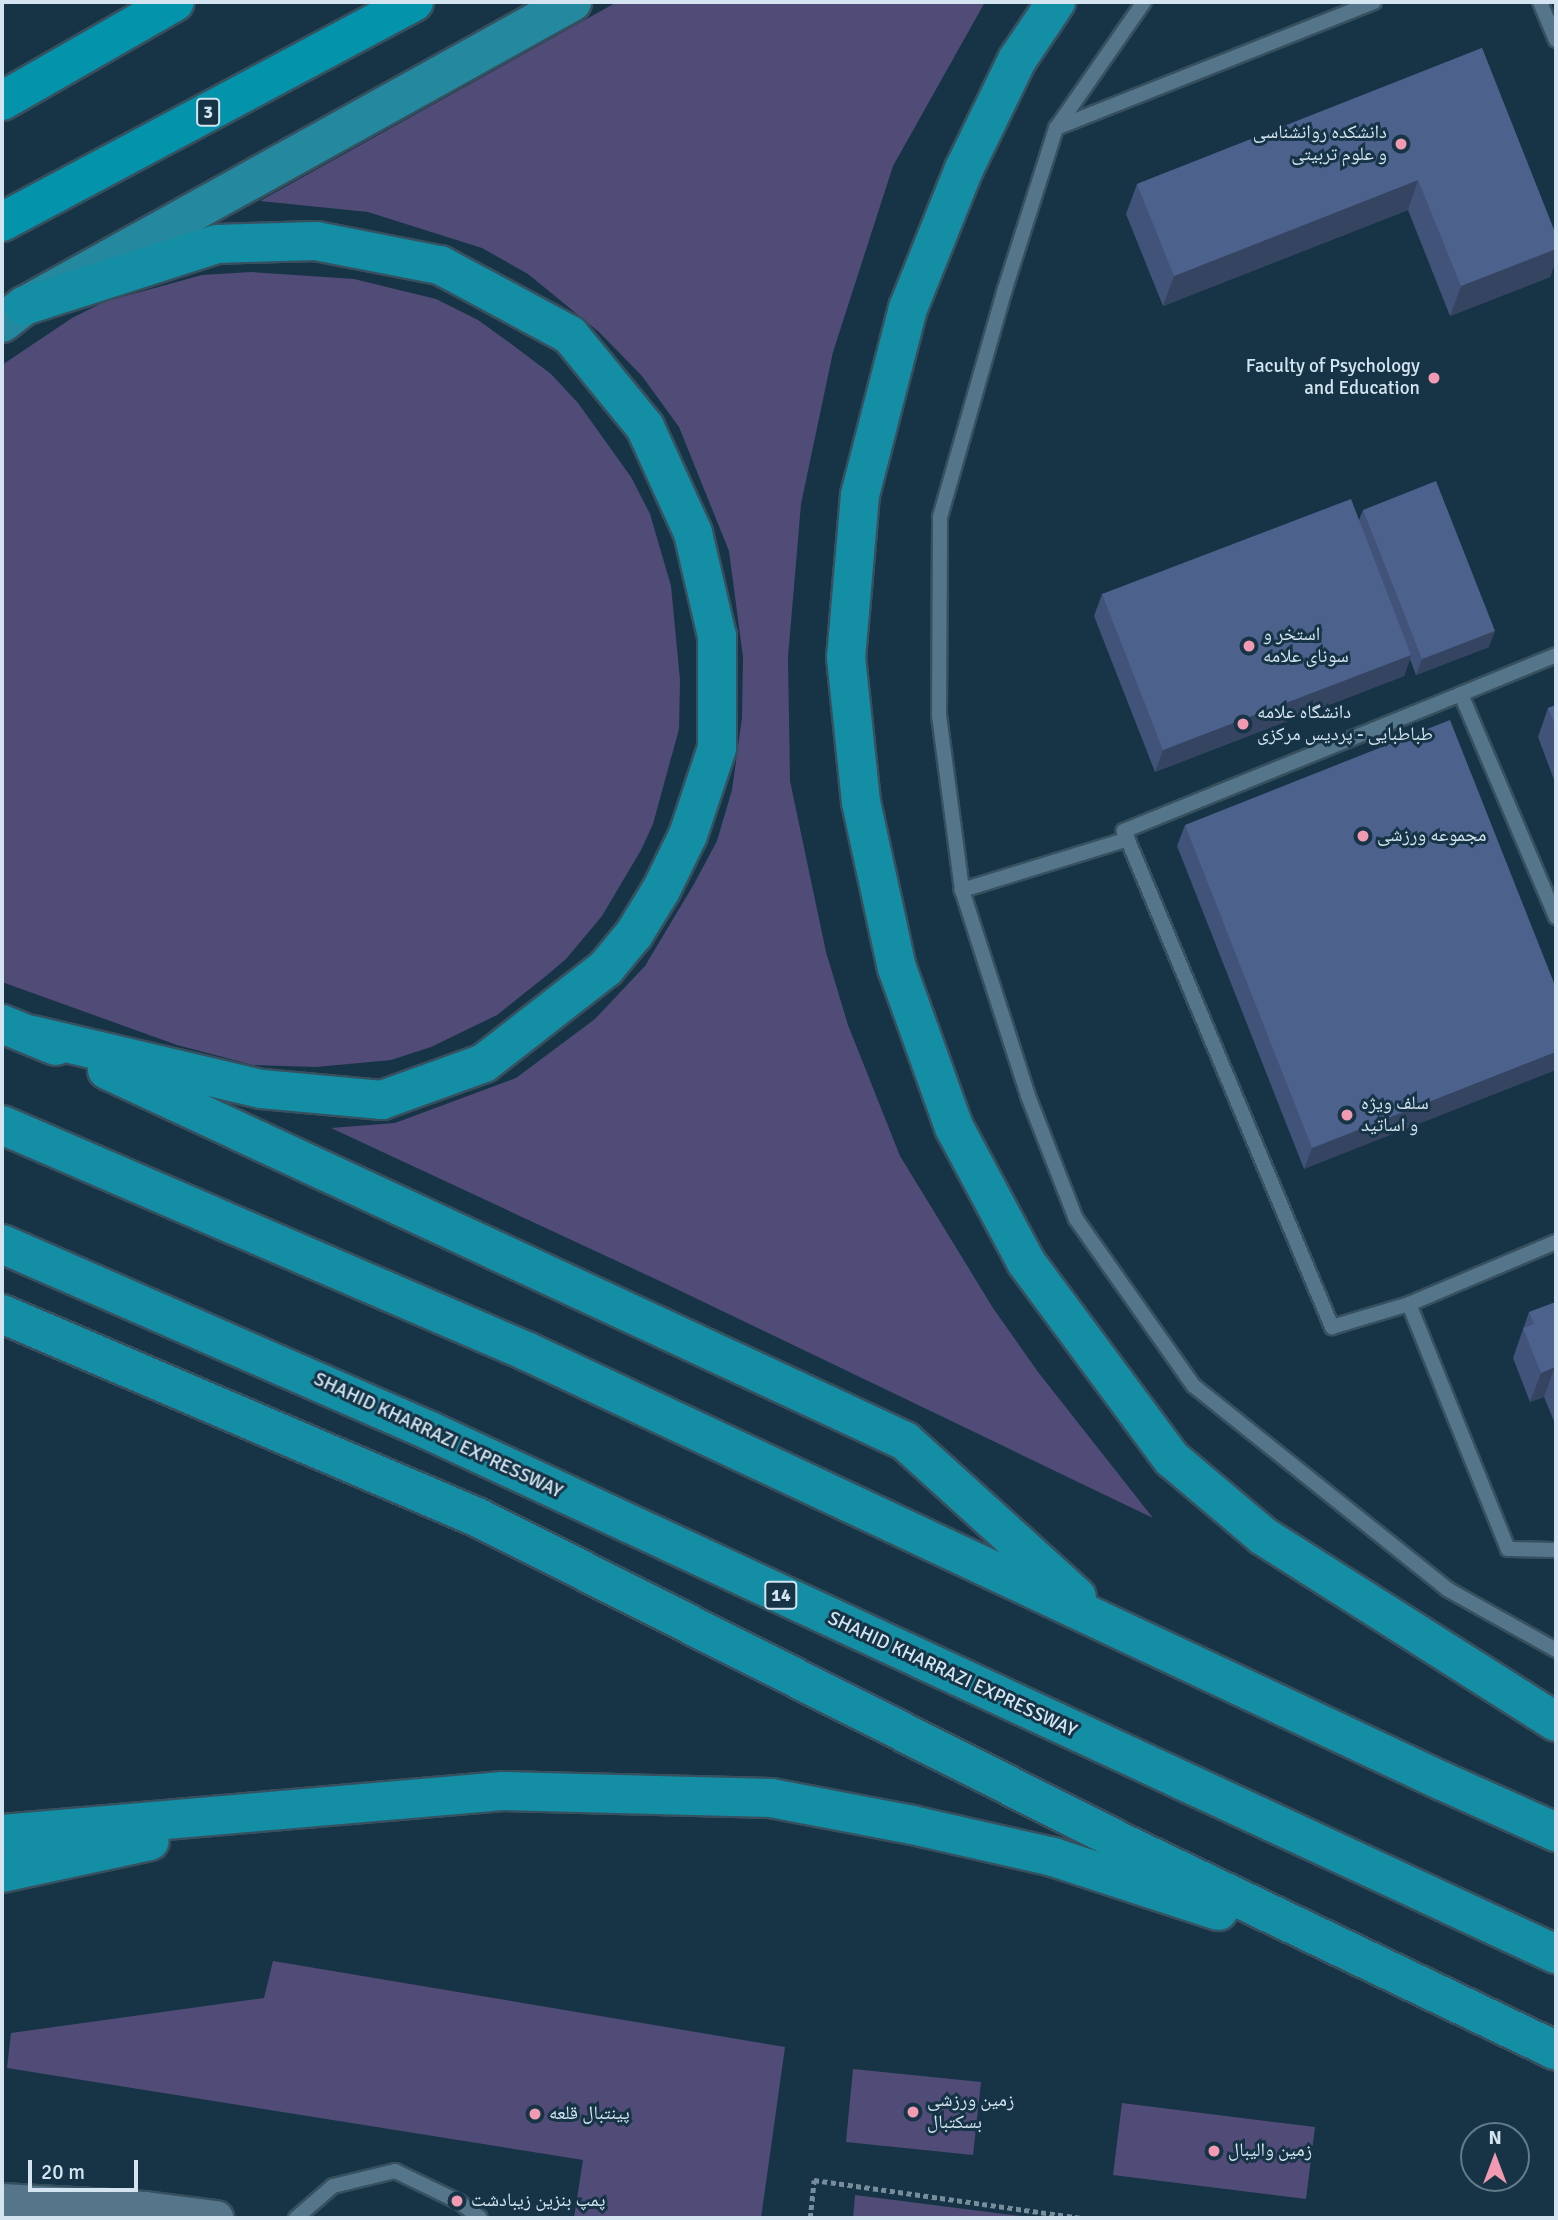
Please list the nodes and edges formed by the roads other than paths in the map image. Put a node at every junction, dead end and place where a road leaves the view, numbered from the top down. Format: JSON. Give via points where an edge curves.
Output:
{"nodes":[{"id":1,"x":175,"y":2,"type":"edge"},
{"id":2,"x":414,"y":2,"type":"edge"},
{"id":3,"x":572,"y":2,"type":"edge"},
{"id":4,"x":1056,"y":2,"type":"edge"},
{"id":5,"x":1144,"y":2,"type":"edge"},
{"id":6,"x":1374,"y":2,"type":"edge"},
{"id":7,"x":1540,"y":2,"type":"edge"},
{"id":8,"x":1555,"y":31,"type":"edge"},
{"id":9,"x":2,"y":101,"type":"edge"},
{"id":10,"x":1056,"y":128,"type":"junction"},
{"id":11,"x":2,"y":222,"type":"edge"},
{"id":12,"x":13,"y":314,"type":"edge"},
{"id":13,"x":1556,"y":655,"type":"edge"},
{"id":14,"x":1461,"y":694,"type":"junction"},
{"id":15,"x":1128,"y":839,"type":"junction"},
{"id":16,"x":962,"y":890,"type":"junction"},
{"id":17,"x":1556,"y":917,"type":"edge"},
{"id":18,"x":17,"y":1029,"type":"edge"},
{"id":19,"x":2,"y":1125,"type":"edge"},
{"id":20,"x":1556,"y":1241,"type":"edge"},
{"id":21,"x":2,"y":1244,"type":"edge"},
{"id":22,"x":1409,"y":1304,"type":"junction"},
{"id":23,"x":2,"y":1314,"type":"edge"},
{"id":24,"x":1556,"y":1550,"type":"edge"},
{"id":25,"x":1107,"y":1624,"type":"junction"},
{"id":26,"x":1556,"y":1650,"type":"edge"},
{"id":27,"x":1556,"y":1722,"type":"edge"},
{"id":28,"x":319,"y":1804,"type":"junction"},
{"id":29,"x":1556,"y":1832,"type":"edge"},
{"id":30,"x":2,"y":1833,"type":"edge"},
{"id":31,"x":2,"y":1872,"type":"edge"},
{"id":32,"x":1556,"y":1954,"type":"edge"},
{"id":33,"x":1367,"y":1959,"type":"junction"},
{"id":34,"x":1556,"y":2051,"type":"edge"},
{"id":35,"x":2,"y":2201,"type":"edge"},
{"id":36,"x":215,"y":2218,"type":"edge"},
{"id":37,"x":296,"y":2218,"type":"edge"},
{"id":38,"x":480,"y":2218,"type":"edge"}],
"edges":[{"from":1,"to":9,"type":"highway"},
{"from":2,"to":11,"type":"highway","number":"3"},
{"from":3,"to":12,"type":"main road"},
{"from":4,"to":27,"type":"highway","via":[[1017,60],[970,156],[908,308],[860,495],[846,657],[861,802],[897,968],[954,1127],[1026,1262],[1172,1459],[1263,1536]]},
{"from":5,"to":10,"type":"lane"},
{"from":6,"to":10,"type":"lane"},
{"from":7,"to":8,"type":"lane"},
{"from":10,"to":16,"type":"lane","via":[[940,517],[939,716]]},
{"from":12,"to":18,"type":"highway","via":[[217,244],[316,241],[440,265],[570,335],[645,427],[693,533],[717,636],[717,748],[688,835],[661,890],[606,968],[484,1063],[382,1100],[261,1089]]},
{"from":13,"to":14,"type":"lane"},
{"from":14,"to":15,"type":"lane","via":[[1124,831]]},
{"from":14,"to":17,"type":"lane"},
{"from":15,"to":16,"type":"lane"},
{"from":15,"to":22,"type":"lane","via":[[1332,1327]]},
{"from":16,"to":26,"type":"lane","via":[[1028,1096],[1076,1219],[1194,1386],[1447,1589]]},
{"from":18,"to":25,"type":"highway","via":[[905,1441]]},
{"from":19,"to":25,"type":"highway","via":[[526,1351]]},
{"from":20,"to":22,"type":"lane"},
{"from":21,"to":32,"type":"highway","name":"SHAHID KHARRAZI EXPRESSWAY","number":"14","via":[[428,1430]]},
{"from":22,"to":24,"type":"lane","via":[[1508,1549]]},
{"from":23,"to":33,"type":"highway","via":[[480,1518],[1114,1838]]},
{"from":25,"to":29,"type":"highway"},
{"from":28,"to":30,"type":"highway"},
{"from":28,"to":31,"type":"highway"},
{"from":28,"to":33,"type":"highway","via":[[503,1791],[771,1798],[1053,1857]]},
{"from":33,"to":34,"type":"highway"},
{"from":35,"to":36,"type":"street"},
{"from":37,"to":38,"type":"lane","via":[[333,2186],[395,2171],[459,2202]]}]}
